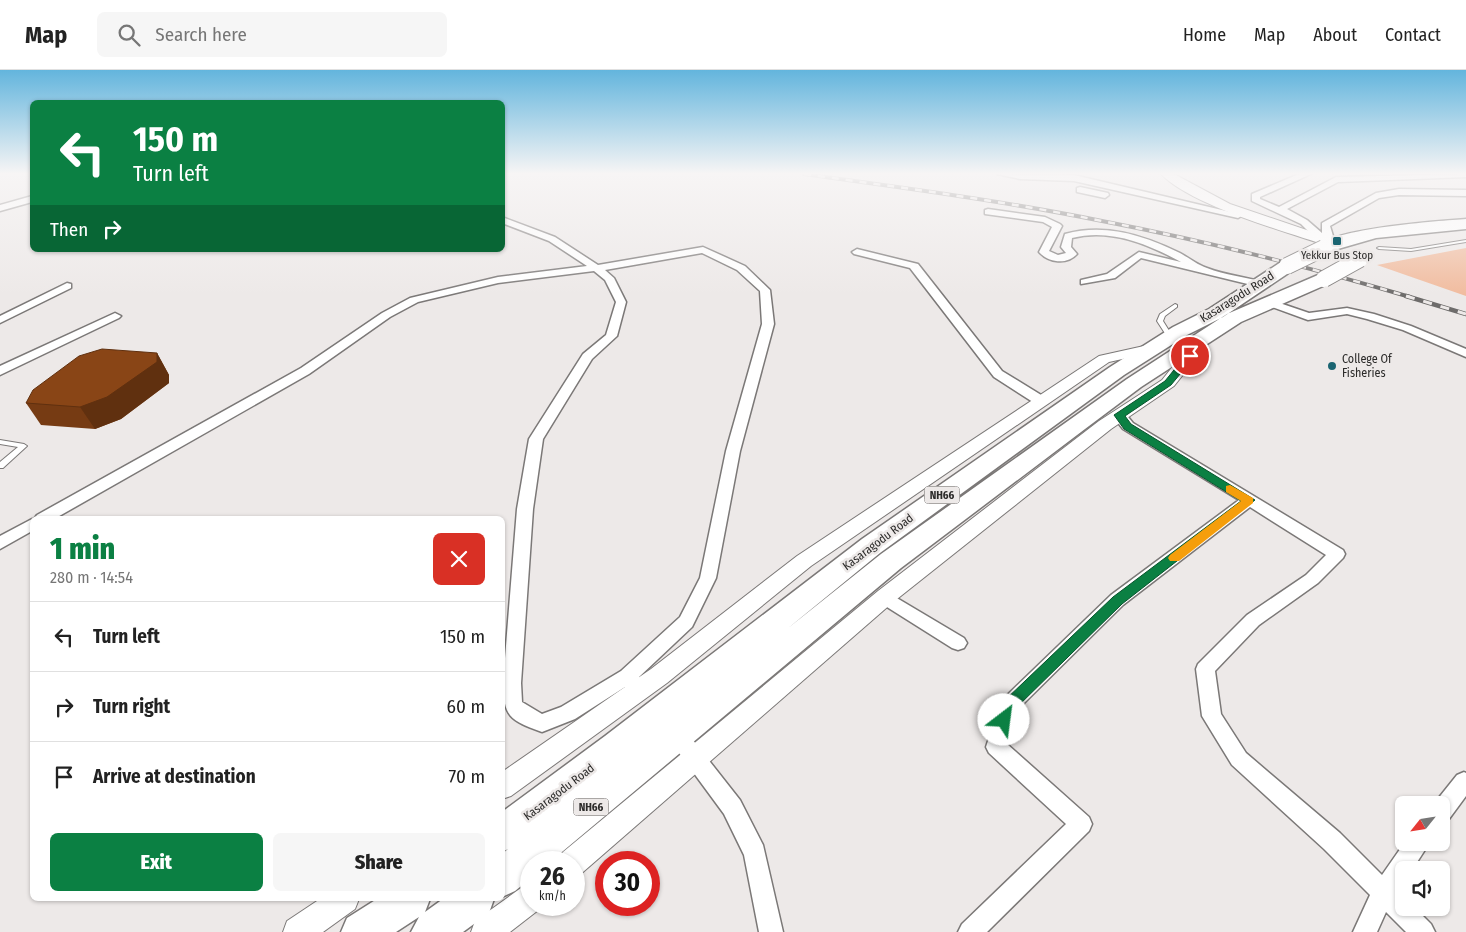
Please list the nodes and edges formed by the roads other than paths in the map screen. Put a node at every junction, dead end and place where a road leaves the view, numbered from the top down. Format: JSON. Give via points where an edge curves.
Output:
{"nodes":[{"id":1,"x":1004,"y":214,"type":"edge"},
{"id":2,"x":1212,"y":214,"type":"edge"},
{"id":3,"x":1240,"y":214,"type":"edge"},
{"id":4,"x":1288,"y":214,"type":"edge"},
{"id":5,"x":1344,"y":214,"type":"edge"},
{"id":6,"x":1244,"y":215,"type":"junction"},
{"id":7,"x":505,"y":221,"type":"edge"},
{"id":8,"x":1306,"y":224,"type":"junction"},
{"id":9,"x":1466,"y":224,"type":"edge"},
{"id":10,"x":1325,"y":225,"type":"junction"},
{"id":11,"x":1466,"y":233,"type":"edge"},
{"id":12,"x":1466,"y":242,"type":"edge"},
{"id":13,"x":1330,"y":246,"type":"junction"},
{"id":14,"x":1379,"y":248,"type":"junction"},
{"id":15,"x":857,"y":252,"type":"dead end"},
{"id":16,"x":596,"y":268,"type":"junction"},
{"id":17,"x":1206,"y":272,"type":"junction"},
{"id":18,"x":1085,"y":282,"type":"dead end"},
{"id":19,"x":1260,"y":284,"type":"junction"},
{"id":20,"x":67,"y":286,"type":"dead end"},
{"id":21,"x":1268,"y":302,"type":"junction"},
{"id":22,"x":1175,"y":306,"type":"dead end"},
{"id":23,"x":115,"y":316,"type":"dead end"},
{"id":24,"x":0,"y":320,"type":"edge"},
{"id":25,"x":1171,"y":344,"type":"junction"},
{"id":26,"x":1466,"y":353,"type":"edge"},
{"id":27,"x":0,"y":371,"type":"edge"},
{"id":28,"x":1041,"y":401,"type":"junction"},
{"id":29,"x":1117,"y":422,"type":"junction"},
{"id":30,"x":0,"y":442,"type":"edge"},
{"id":31,"x":0,"y":466,"type":"edge"},
{"id":32,"x":1249,"y":500,"type":"junction"},
{"id":33,"x":47,"y":516,"type":"edge"},
{"id":34,"x":30,"y":525,"type":"edge"},
{"id":35,"x":0,"y":543,"type":"edge"},
{"id":36,"x":885,"y":597,"type":"junction"},
{"id":37,"x":958,"y":643,"type":"dead end"},
{"id":38,"x":633,"y":683,"type":"junction"},
{"id":39,"x":686,"y":746,"type":"junction"},
{"id":40,"x":1464,"y":782,"type":"dead end"},
{"id":41,"x":505,"y":785,"type":"edge"},
{"id":42,"x":1450,"y":800,"type":"edge"},
{"id":43,"x":505,"y":832,"type":"edge"},
{"id":44,"x":584,"y":851,"type":"edge"},
{"id":45,"x":1413,"y":851,"type":"edge"},
{"id":46,"x":505,"y":876,"type":"edge"},
{"id":47,"x":1383,"y":892,"type":"junction"},
{"id":48,"x":342,"y":901,"type":"edge"},
{"id":49,"x":408,"y":901,"type":"edge"},
{"id":50,"x":472,"y":901,"type":"edge"},
{"id":51,"x":520,"y":906,"type":"edge"},
{"id":52,"x":298,"y":932,"type":"edge"},
{"id":53,"x":361,"y":932,"type":"edge"},
{"id":54,"x":431,"y":932,"type":"edge"},
{"id":55,"x":486,"y":932,"type":"edge"},
{"id":56,"x":771,"y":932,"type":"edge"},
{"id":57,"x":970,"y":932,"type":"edge"},
{"id":58,"x":1365,"y":932,"type":"edge"},
{"id":59,"x":1423,"y":932,"type":"edge"}],
"edges":[{"from":1,"to":17,"type":"street","via":[[1045,220],[1057,226],[1044,252],[1057,258],[1068,258],[1072,254],[1066,247],[1068,236],[1102,233],[1149,243]]},
{"from":2,"to":6,"type":"street"},
{"from":3,"to":6,"type":"street"},
{"from":4,"to":8,"type":"street"},
{"from":5,"to":10,"type":"street"},
{"from":6,"to":13,"type":"street"},
{"from":7,"to":16,"type":"street","via":[[537,230],[574,250]]},
{"from":8,"to":10,"type":"street"},
{"from":8,"to":13,"type":"street"},
{"from":9,"to":13,"type":"highway","number":"NH66","via":[[1384,233]]},
{"from":10,"to":13,"type":"street"},
{"from":11,"to":14,"type":"highway","number":"NH66"},
{"from":12,"to":14,"type":"lane","via":[[1410,250]]},
{"from":13,"to":19,"type":"highway","name":"Kasaragodu Road","number":"NH66","bridge":true,"via":[[1287,266]]},
{"from":14,"to":21,"type":"highway","number":"NH66","bridge":true,"via":[[1324,279]]},
{"from":15,"to":28,"type":"street","via":[[914,266],[998,374]]},
{"from":16,"to":33,"type":"street","via":[[498,280],[414,300],[386,315],[305,371]]},
{"from":16,"to":38,"type":"street","via":[[703,250],[741,268],[764,290],[768,324],[732,452],[708,578],[686,622]]},
{"from":16,"to":38,"type":"street","via":[[609,278],[621,302],[611,336],[587,357],[536,439],[525,509],[513,706],[528,718],[542,723]]},
{"from":17,"to":18,"type":"street","via":[[1139,255],[1111,276]]},
{"from":17,"to":19,"type":"street"},
{"from":19,"to":25,"type":"highway","name":"Kasaragodu Road","number":"NH66"},
{"from":20,"to":24,"type":"street"},
{"from":21,"to":25,"type":"highway","name":"Kasaragodu Road","number":"NH66"},
{"from":21,"to":26,"type":"street","via":[[1308,317],[1347,311],[1370,316]]},
{"from":22,"to":25,"type":"lane","via":[[1162,315],[1160,321]]},
{"from":23,"to":27,"type":"street"},
{"from":25,"to":28,"type":"street","via":[[1104,359]]},
{"from":25,"to":29,"type":"street","via":[[1190,356],[1168,383]]},
{"from":25,"to":39,"type":"highway","name":"Kasaragodu Road","number":"NH66","via":[[1077,424],[891,562]]},
{"from":25,"to":43,"type":"highway","name":"Kasaragodu Road","number":"NH66","via":[[871,546]]},
{"from":28,"to":38,"type":"street","via":[[804,561]]},
{"from":29,"to":32,"type":"street"},
{"from":29,"to":36,"type":"street"},
{"from":30,"to":31,"type":"lane","via":[[24,446]]},
{"from":32,"to":47,"type":"street","via":[[1337,554],[1312,579],[1253,620],[1205,669],[1212,716],[1239,759],[1332,841]]},
{"from":32,"to":57,"type":"street","via":[[1117,600],[1008,707],[996,747],[1081,824]]},
{"from":34,"to":35,"type":"street"},
{"from":36,"to":37,"type":"street"},
{"from":36,"to":39,"type":"street"},
{"from":38,"to":41,"type":"street"},
{"from":39,"to":44,"type":"street"},
{"from":39,"to":46,"type":"highway","name":"Kasaragodu Road","number":"NH66"},
{"from":39,"to":56,"type":"street","via":[[732,807],[754,853]]},
{"from":40,"to":42,"type":"street"},
{"from":45,"to":47,"type":"street"},
{"from":47,"to":58,"type":"street"},
{"from":47,"to":59,"type":"street"},
{"from":48,"to":52,"type":"street"},
{"from":49,"to":53,"type":"highway"},
{"from":50,"to":54,"type":"highway"},
{"from":51,"to":55,"type":"street"}]}
